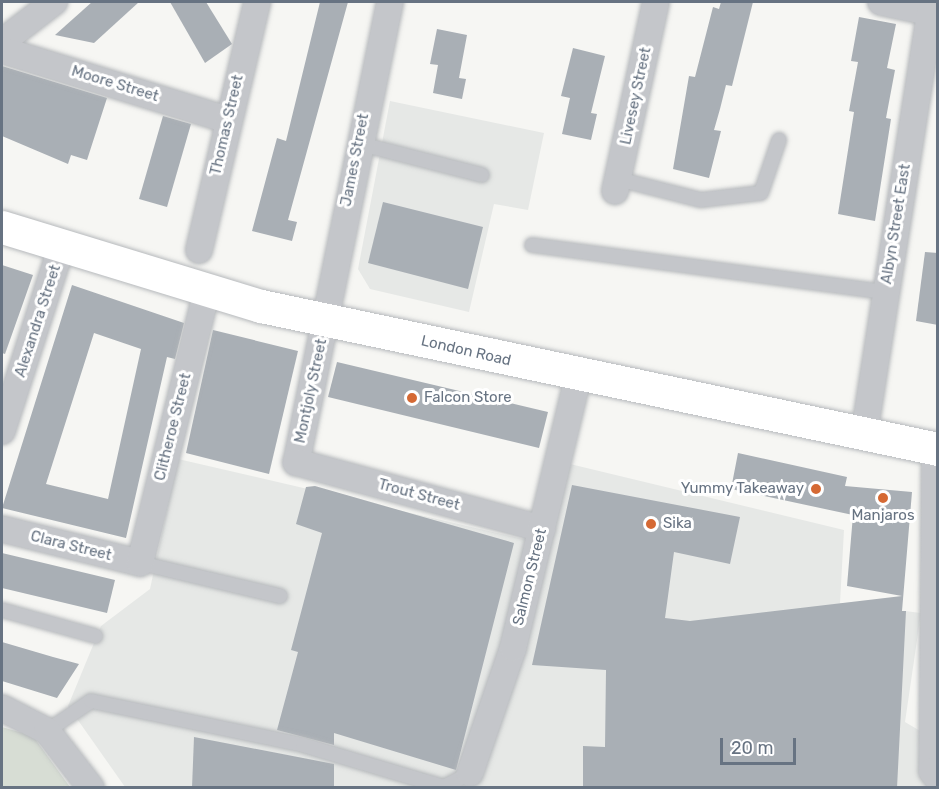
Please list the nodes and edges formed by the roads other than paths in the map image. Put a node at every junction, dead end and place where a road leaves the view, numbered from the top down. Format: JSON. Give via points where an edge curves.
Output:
{"nodes":[{"id":1,"x":54,"y":2,"type":"edge"},
{"id":2,"x":257,"y":2,"type":"edge"},
{"id":3,"x":390,"y":2,"type":"edge"},
{"id":4,"x":656,"y":2,"type":"edge"},
{"id":5,"x":881,"y":2,"type":"edge"},
{"id":6,"x":934,"y":13,"type":"edge"},
{"id":7,"x":2,"y":42,"type":"edge"},
{"id":8,"x":2,"y":50,"type":"edge"},
{"id":9,"x":228,"y":120,"type":"junction"},
{"id":10,"x":779,"y":140,"type":"dead end"},
{"id":11,"x":357,"y":143,"type":"junction"},
{"id":12,"x":482,"y":175,"type":"dead end"},
{"id":13,"x":617,"y":185,"type":"joint"},
{"id":14,"x":2,"y":227,"type":"edge"},
{"id":15,"x":200,"y":244,"type":"dead end"},
{"id":16,"x":62,"y":245,"type":"junction"},
{"id":17,"x":532,"y":245,"type":"dead end"},
{"id":18,"x":207,"y":291,"type":"junction"},
{"id":19,"x":885,"y":292,"type":"junction"},
{"id":20,"x":326,"y":319,"type":"junction"},
{"id":21,"x":578,"y":377,"type":"junction"},
{"id":22,"x":2,"y":431,"type":"edge"},
{"id":23,"x":864,"y":435,"type":"junction"},
{"id":24,"x":936,"y":449,"type":"edge"},
{"id":25,"x":296,"y":462,"type":"joint"},
{"id":26,"x":2,"y":529,"type":"edge"},
{"id":27,"x":542,"y":529,"type":"junction"},
{"id":28,"x":140,"y":563,"type":"junction"},
{"id":29,"x":280,"y":596,"type":"dead end"},
{"id":30,"x":2,"y":610,"type":"edge"},
{"id":31,"x":95,"y":636,"type":"dead end"},
{"id":32,"x":2,"y":708,"type":"edge"},
{"id":33,"x":47,"y":730,"type":"junction"},
{"id":34,"x":471,"y":773,"type":"joint"},
{"id":35,"x":935,"y":775,"type":"edge"},
{"id":36,"x":91,"y":788,"type":"edge"}],
"edges":[{"from":1,"to":7,"type":"street"},
{"from":2,"to":9,"type":"street","name":"Thomas Street"},
{"from":3,"to":11,"type":"street","name":"James Street"},
{"from":4,"to":13,"type":"street","name":"Livesey Street"},
{"from":5,"to":6,"type":"street"},
{"from":6,"to":19,"type":"street","name":"Albyn Street East"},
{"from":8,"to":9,"type":"street","name":"Moore Street"},
{"from":9,"to":15,"type":"street","name":"Thomas Street"},
{"from":10,"to":13,"type":"lane","via":[[761,194],[701,200]]},
{"from":11,"to":12,"type":"lane"},
{"from":11,"to":20,"type":"street","name":"James Street"},
{"from":14,"to":16,"type":"highway","name":"London Road"},
{"from":16,"to":18,"type":"highway","name":"London Road"},
{"from":16,"to":22,"type":"street","name":"Alexandra Street"},
{"from":17,"to":19,"type":"lane"},
{"from":18,"to":20,"type":"highway","name":"London Road"},
{"from":18,"to":28,"type":"street","name":"Clitheroe Street"},
{"from":19,"to":23,"type":"street","name":"Albyn Street East"},
{"from":20,"to":21,"type":"highway","name":"London Road"},
{"from":20,"to":25,"type":"street","name":"Montjoly Street"},
{"from":21,"to":23,"type":"highway","name":"London Road"},
{"from":21,"to":27,"type":"street","name":"Salmon Street"},
{"from":23,"to":24,"type":"highway","name":"London Road"},
{"from":24,"to":35,"type":"street"},
{"from":25,"to":27,"type":"street","name":"Trout Street"},
{"from":26,"to":28,"type":"street","name":"Clara Street"},
{"from":27,"to":34,"type":"street","name":"Salmon Street","via":[[513,648]]},
{"from":28,"to":29,"type":"lane"},
{"from":30,"to":31,"type":"lane"},
{"from":32,"to":33,"type":"street"},
{"from":33,"to":34,"type":"lane","via":[[91,701],[303,745],[444,787]]},
{"from":33,"to":36,"type":"street"}]}
